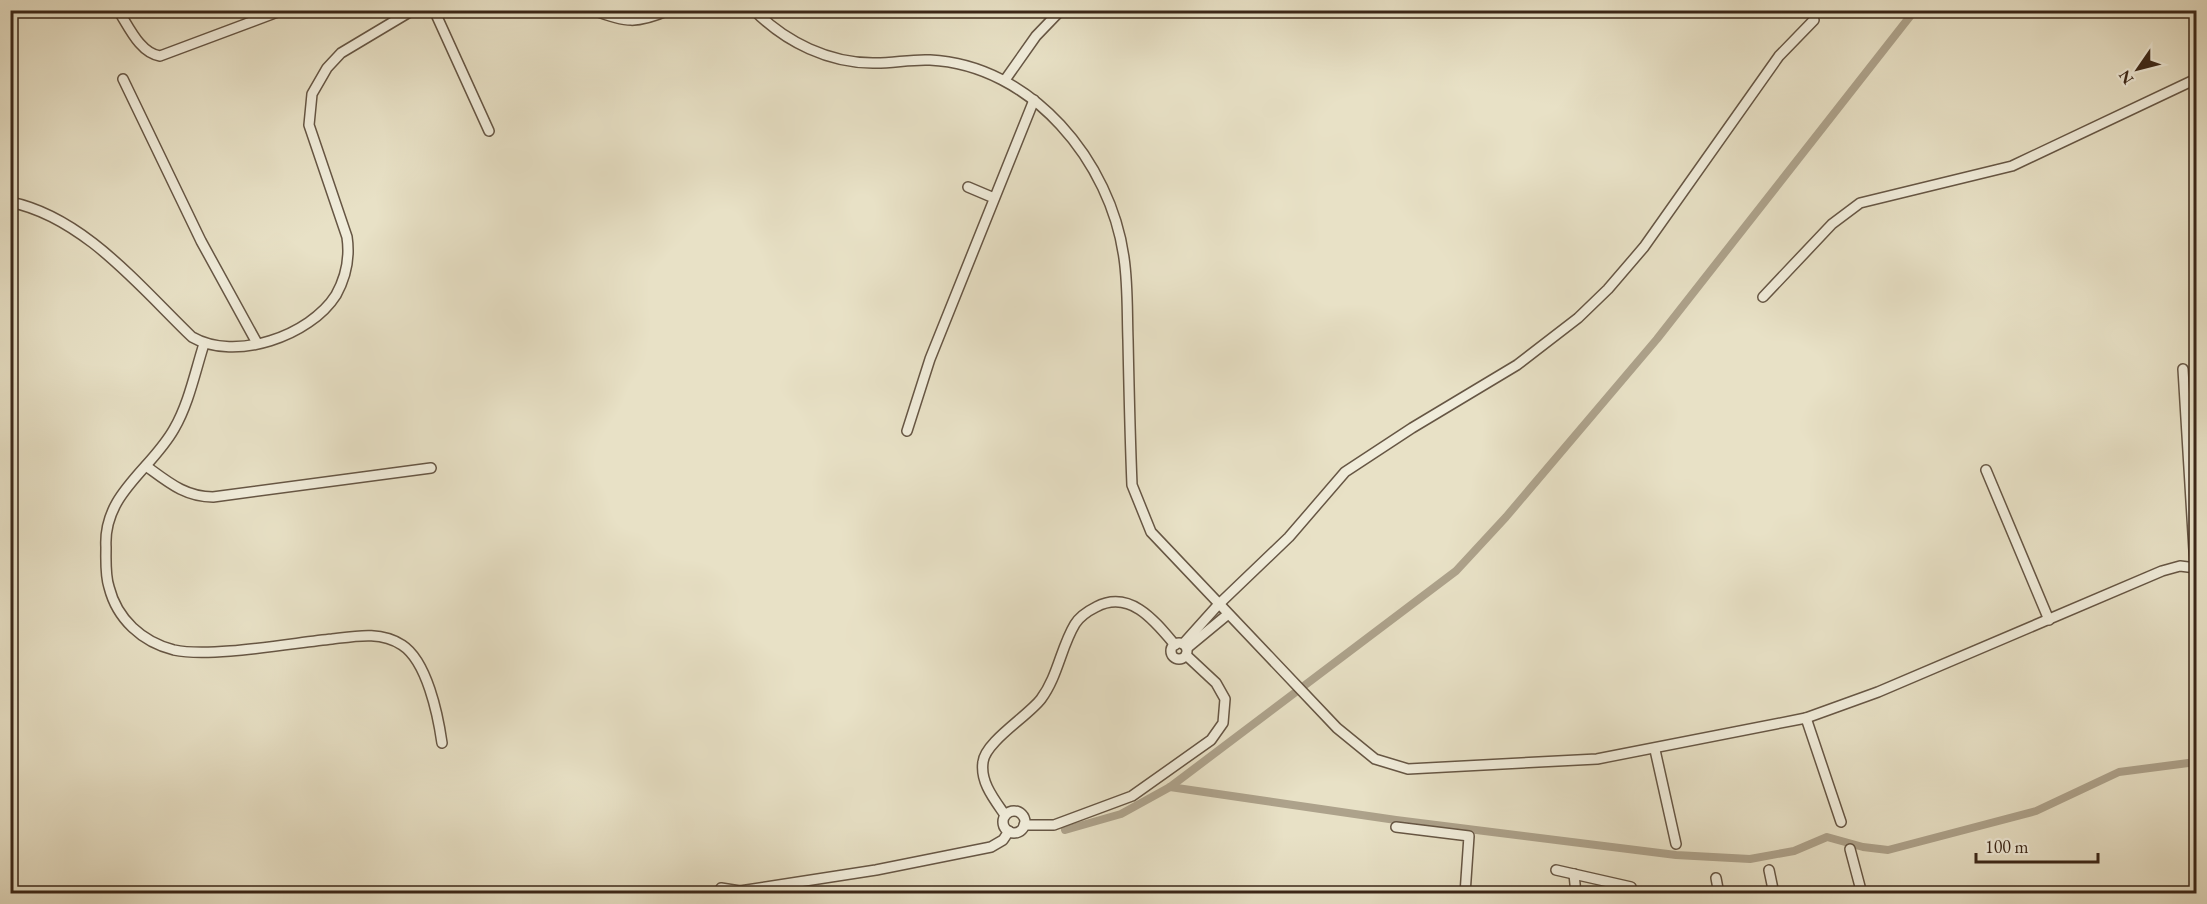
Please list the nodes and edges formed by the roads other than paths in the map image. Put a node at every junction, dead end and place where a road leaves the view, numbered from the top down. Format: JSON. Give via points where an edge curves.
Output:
{"nodes":[{"id":1,"x":118,"y":10,"type":"edge"},
{"id":2,"x":283,"y":10,"type":"edge"},
{"id":3,"x":413,"y":10,"type":"edge"},
{"id":4,"x":434,"y":10,"type":"edge"},
{"id":5,"x":593,"y":10,"type":"edge"},
{"id":6,"x":669,"y":10,"type":"edge"},
{"id":7,"x":754,"y":10,"type":"edge"},
{"id":8,"x":1061,"y":10,"type":"edge"},
{"id":9,"x":1814,"y":20,"type":"dead end"},
{"id":10,"x":123,"y":79,"type":"dead end"},
{"id":11,"x":2196,"y":79,"type":"edge"},
{"id":12,"x":1005,"y":80,"type":"junction"},
{"id":13,"x":1034,"y":100,"type":"junction"},
{"id":14,"x":489,"y":131,"type":"dead end"},
{"id":15,"x":968,"y":187,"type":"dead end"},
{"id":16,"x":994,"y":198,"type":"junction"},
{"id":17,"x":10,"y":202,"type":"edge"},
{"id":18,"x":1763,"y":297,"type":"dead end"},
{"id":19,"x":257,"y":343,"type":"junction"},
{"id":20,"x":204,"y":344,"type":"junction"},
{"id":21,"x":2183,"y":369,"type":"dead end"},
{"id":22,"x":907,"y":431,"type":"dead end"},
{"id":23,"x":146,"y":466,"type":"junction"},
{"id":24,"x":431,"y":468,"type":"dead end"},
{"id":25,"x":1986,"y":471,"type":"dead end"},
{"id":26,"x":2196,"y":568,"type":"edge"},
{"id":27,"x":1218,"y":605,"type":"junction"},
{"id":28,"x":1227,"y":615,"type":"junction"},
{"id":29,"x":2049,"y":620,"type":"junction"},
{"id":30,"x":1202,"y":630,"type":"junction"},
{"id":31,"x":1183,"y":648,"type":"junction"},
{"id":32,"x":1806,"y":718,"type":"junction"},
{"id":33,"x":442,"y":743,"type":"dead end"},
{"id":34,"x":1655,"y":750,"type":"junction"},
{"id":35,"x":1005,"y":815,"type":"junction"},
{"id":36,"x":1841,"y":822,"type":"dead end"},
{"id":37,"x":1024,"y":825,"type":"junction"},
{"id":38,"x":1396,"y":827,"type":"dead end"},
{"id":39,"x":1009,"y":831,"type":"junction"},
{"id":40,"x":1676,"y":844,"type":"dead end"},
{"id":41,"x":1850,"y":849,"type":"dead end"},
{"id":42,"x":1556,"y":870,"type":"dead end"},
{"id":43,"x":1769,"y":870,"type":"dead end"},
{"id":44,"x":1574,"y":874,"type":"junction"},
{"id":45,"x":1716,"y":878,"type":"dead end"},
{"id":46,"x":1614,"y":883,"type":"junction"},
{"id":47,"x":1630,"y":887,"type":"dead end"},
{"id":48,"x":721,"y":888,"type":"dead end"},
{"id":49,"x":1466,"y":894,"type":"edge"},
{"id":50,"x":1576,"y":894,"type":"edge"},
{"id":51,"x":1614,"y":894,"type":"edge"},
{"id":52,"x":1719,"y":894,"type":"edge"},
{"id":53,"x":1774,"y":894,"type":"edge"},
{"id":54,"x":1862,"y":894,"type":"edge"}],
"edges":[{"from":1,"to":2,"type":"street","via":[[143,48],[160,56]]},
{"from":3,"to":19,"type":"street","via":[[341,53],[317,82],[309,125],[347,237],[346,269],[336,294],[314,319]]},
{"from":4,"to":14,"type":"street"},
{"from":5,"to":6,"type":"street","via":[[627,22],[643,21]]},
{"from":7,"to":12,"type":"street","via":[[786,38],[839,59],[873,63],[929,60]]},
{"from":8,"to":12,"type":"street","via":[[1036,36]]},
{"from":9,"to":27,"type":"street","via":[[1768,69],[1644,247],[1611,286],[1578,318],[1517,365],[1352,467],[1289,537]]},
{"from":10,"to":19,"type":"street","via":[[201,241]]},
{"from":11,"to":18,"type":"street","via":[[2012,166],[1860,203],[1832,224]]},
{"from":12,"to":13,"type":"street"},
{"from":13,"to":16,"type":"street"},
{"from":13,"to":27,"type":"street","via":[[1063,125],[1081,150],[1104,192],[1117,227],[1124,258],[1132,485],[1140,510],[1151,532]]},
{"from":15,"to":16,"type":"street"},
{"from":16,"to":22,"type":"street","via":[[930,359]]},
{"from":17,"to":20,"type":"street","via":[[68,226]]},
{"from":19,"to":20,"type":"street"},
{"from":20,"to":23,"type":"street","via":[[185,408],[174,430]]},
{"from":21,"to":26,"type":"street"},
{"from":23,"to":24,"type":"street","via":[[196,497]]},
{"from":23,"to":33,"type":"street","via":[[110,510],[106,533],[108,584],[119,612],[130,626],[153,642],[175,650],[221,650],[357,636],[394,640],[420,664],[439,720]]},
{"from":25,"to":29,"type":"street"},
{"from":26,"to":29,"type":"street","via":[[2180,566],[2162,571]]},
{"from":27,"to":28,"type":"street"},
{"from":27,"to":30,"type":"street"},
{"from":28,"to":30,"type":"street"},
{"from":28,"to":34,"type":"street","via":[[1364,753],[1398,767],[1554,763]]},
{"from":29,"to":32,"type":"street"},
{"from":30,"to":31,"type":"street"},
{"from":31,"to":35,"type":"street","via":[[1151,617],[1124,602],[1098,606],[1079,620],[1041,699],[986,751],[984,781]]},
{"from":31,"to":37,"type":"street","via":[[1216,683],[1225,699],[1223,723],[1211,740],[1132,796],[1054,825]]},
{"from":32,"to":34,"type":"street"},
{"from":32,"to":36,"type":"street"},
{"from":34,"to":40,"type":"street"},
{"from":35,"to":37,"type":"street","via":[[1019,812]]},
{"from":35,"to":39,"type":"street","via":[[1003,822]]},
{"from":37,"to":39,"type":"street","via":[[1019,831]]},
{"from":38,"to":49,"type":"street","via":[[1469,836]]},
{"from":39,"to":48,"type":"street","via":[[991,847],[876,870],[740,891]]},
{"from":41,"to":54,"type":"street"},
{"from":42,"to":44,"type":"street"},
{"from":43,"to":53,"type":"street"},
{"from":44,"to":46,"type":"street"},
{"from":44,"to":50,"type":"street"},
{"from":45,"to":52,"type":"street"},
{"from":46,"to":47,"type":"street"},
{"from":46,"to":51,"type":"street"}]}
